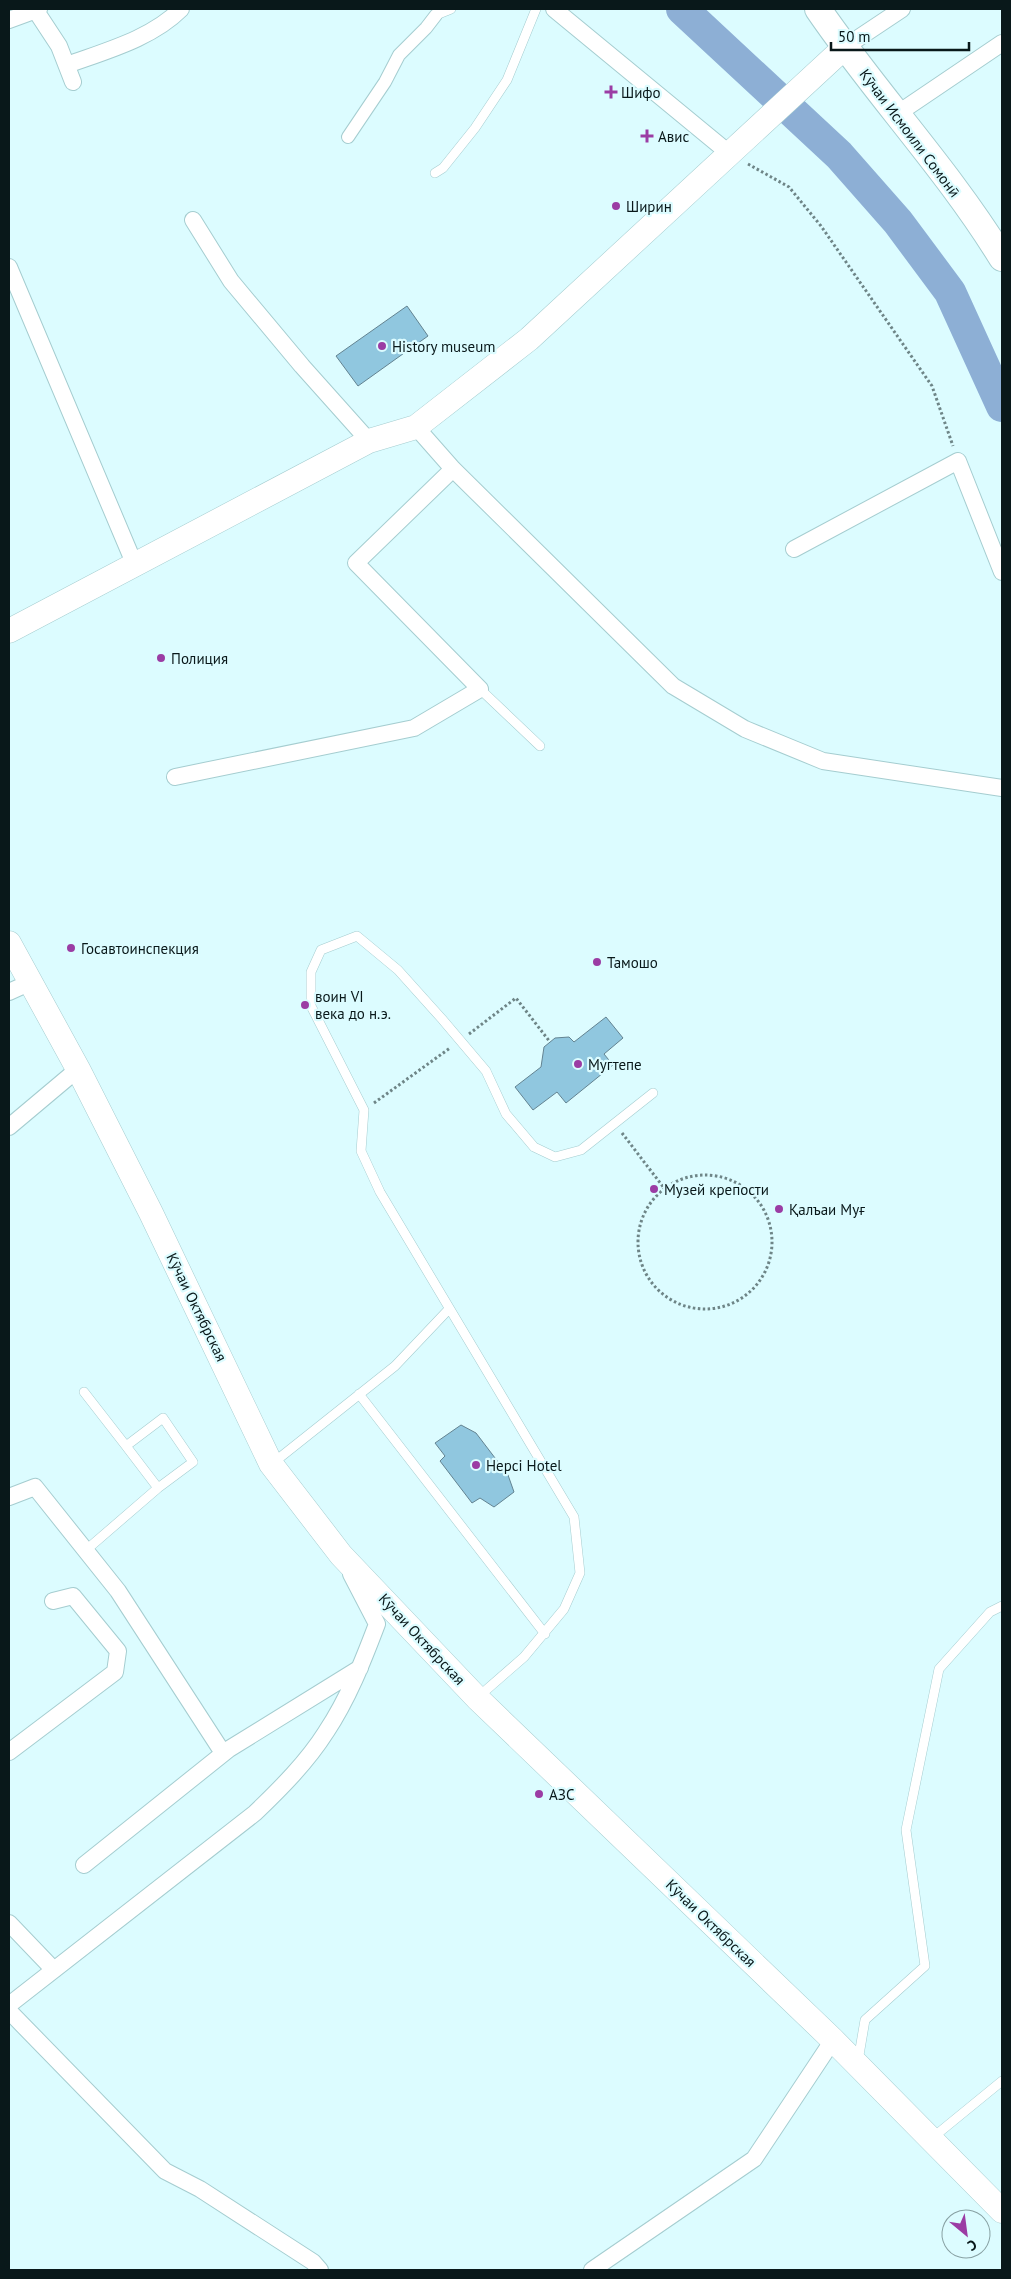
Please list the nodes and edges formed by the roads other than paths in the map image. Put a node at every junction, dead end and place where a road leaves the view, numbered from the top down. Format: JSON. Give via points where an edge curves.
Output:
{"nodes":[{"id":1,"x":181,"y":9,"type":"edge"},
{"id":2,"x":451,"y":9,"type":"edge"},
{"id":3,"x":536,"y":9,"type":"edge"},
{"id":4,"x":554,"y":9,"type":"edge"},
{"id":5,"x":818,"y":9,"type":"edge"},
{"id":6,"x":902,"y":9,"type":"edge"},
{"id":7,"x":38,"y":10,"type":"edge"},
{"id":8,"x":436,"y":15,"type":"joint"},
{"id":9,"x":9,"y":20,"type":"edge"},
{"id":10,"x":1002,"y":43,"type":"edge"},
{"id":11,"x":838,"y":52,"type":"junction"},
{"id":12,"x":67,"y":65,"type":"junction"},
{"id":13,"x":73,"y":82,"type":"dead end"},
{"id":14,"x":897,"y":114,"type":"junction"},
{"id":15,"x":348,"y":137,"type":"dead end"},
{"id":16,"x":730,"y":154,"type":"junction"},
{"id":17,"x":435,"y":172,"type":"dead end"},
{"id":18,"x":193,"y":220,"type":"dead end"},
{"id":19,"x":999,"y":245,"type":"edge"},
{"id":20,"x":9,"y":267,"type":"edge"},
{"id":21,"x":416,"y":427,"type":"junction"},
{"id":22,"x":369,"y":441,"type":"junction"},
{"id":23,"x":453,"y":469,"type":"junction"},
{"id":24,"x":794,"y":549,"type":"dead end"},
{"id":25,"x":134,"y":563,"type":"junction"},
{"id":26,"x":1002,"y":572,"type":"edge"},
{"id":27,"x":9,"y":631,"type":"edge"},
{"id":28,"x":480,"y":689,"type":"junction"},
{"id":29,"x":540,"y":746,"type":"dead end"},
{"id":30,"x":175,"y":778,"type":"dead end"},
{"id":31,"x":1002,"y":788,"type":"edge"},
{"id":32,"x":9,"y":943,"type":"edge"},
{"id":33,"x":31,"y":982,"type":"junction"},
{"id":34,"x":9,"y":992,"type":"edge"},
{"id":35,"x":78,"y":1069,"type":"junction"},
{"id":36,"x":653,"y":1093,"type":"dead end"},
{"id":37,"x":9,"y":1127,"type":"edge"},
{"id":38,"x":449,"y":1309,"type":"junction"},
{"id":39,"x":84,"y":1392,"type":"dead end"},
{"id":40,"x":359,"y":1394,"type":"junction"},
{"id":41,"x":126,"y":1446,"type":"junction"},
{"id":42,"x":271,"y":1464,"type":"junction"},
{"id":43,"x":158,"y":1488,"type":"junction"},
{"id":44,"x":9,"y":1497,"type":"edge"},
{"id":45,"x":85,"y":1551,"type":"junction"},
{"id":46,"x":341,"y":1554,"type":"junction"},
{"id":47,"x":53,"y":1601,"type":"dead end"},
{"id":48,"x":1002,"y":1606,"type":"edge"},
{"id":49,"x":544,"y":1634,"type":"junction"},
{"id":50,"x":361,"y":1666,"type":"junction"},
{"id":51,"x":477,"y":1698,"type":"junction"},
{"id":52,"x":9,"y":1752,"type":"edge"},
{"id":53,"x":223,"y":1753,"type":"junction"},
{"id":54,"x":84,"y":1865,"type":"dead end"},
{"id":55,"x":9,"y":1923,"type":"edge"},
{"id":56,"x":54,"y":1970,"type":"junction"},
{"id":57,"x":9,"y":2005,"type":"edge"},
{"id":58,"x":9,"y":2011,"type":"edge"},
{"id":59,"x":833,"y":2040,"type":"junction"},
{"id":60,"x":857,"y":2066,"type":"junction"},
{"id":61,"x":1002,"y":2081,"type":"edge"},
{"id":62,"x":930,"y":2140,"type":"junction"},
{"id":63,"x":1002,"y":2211,"type":"edge"},
{"id":64,"x":320,"y":2270,"type":"edge"},
{"id":65,"x":592,"y":2270,"type":"edge"}],
"edges":[{"from":1,"to":12,"type":"street","via":[[134,40]]},
{"from":2,"to":8,"type":"lane"},
{"from":3,"to":17,"type":"lane","via":[[507,80],[475,128]]},
{"from":4,"to":16,"type":"street"},
{"from":5,"to":11,"type":"main road","name":"Кӯчаи Исмоили Сомонӣ"},
{"from":6,"to":11,"type":"street"},
{"from":7,"to":9,"type":"street"},
{"from":7,"to":12,"type":"street","via":[[60,46]]},
{"from":8,"to":15,"type":"street","via":[[399,55]]},
{"from":10,"to":14,"type":"street"},
{"from":11,"to":14,"type":"main road","name":"Кӯчаи Исмоили Сомонӣ"},
{"from":11,"to":16,"type":"main road"},
{"from":12,"to":13,"type":"street"},
{"from":14,"to":19,"type":"main road","name":"Кӯчаи Исмоили Сомонӣ"},
{"from":16,"to":21,"type":"main road","via":[[529,339]]},
{"from":18,"to":22,"type":"street","via":[[231,280]]},
{"from":20,"to":25,"type":"street"},
{"from":21,"to":22,"type":"main road"},
{"from":21,"to":23,"type":"street"},
{"from":22,"to":25,"type":"main road"},
{"from":23,"to":28,"type":"street","via":[[356,563]]},
{"from":23,"to":31,"type":"street","via":[[674,686],[746,729],[823,761]]},
{"from":24,"to":26,"type":"street","via":[[958,461]]},
{"from":25,"to":27,"type":"main road"},
{"from":28,"to":29,"type":"lane"},
{"from":28,"to":30,"type":"street","via":[[414,728]]},
{"from":32,"to":33,"type":"main road","name":"Кӯчаи Октябрская"},
{"from":33,"to":34,"type":"street"},
{"from":33,"to":35,"type":"main road","name":"Кӯчаи Октябрская"},
{"from":35,"to":37,"type":"street"},
{"from":35,"to":42,"type":"main road","name":"Кӯчаи Октябрская"},
{"from":36,"to":38,"type":"lane","via":[[581,1150],[555,1157],[534,1147],[506,1114],[486,1071],[398,970],[357,936],[322,950],[311,972],[311,1006],[364,1110],[361,1151],[380,1192]]},
{"from":38,"to":40,"type":"lane","via":[[395,1366]]},
{"from":38,"to":49,"type":"lane","via":[[574,1517],[580,1573],[564,1609]]},
{"from":39,"to":41,"type":"lane"},
{"from":40,"to":42,"type":"lane"},
{"from":40,"to":49,"type":"lane"},
{"from":41,"to":43,"type":"lane"},
{"from":41,"to":43,"type":"lane","via":[[163,1418],[193,1462]]},
{"from":42,"to":46,"type":"main road","name":"Кӯчаи Октябрская"},
{"from":43,"to":45,"type":"lane"},
{"from":44,"to":45,"type":"street","via":[[35,1487]]},
{"from":45,"to":53,"type":"street","via":[[118,1591]]},
{"from":46,"to":50,"type":"street","via":[[376,1624]]},
{"from":46,"to":51,"type":"main road","name":"Кӯчаи Октябрская"},
{"from":47,"to":52,"type":"street","via":[[73,1596],[118,1651],[115,1672]]},
{"from":48,"to":60,"type":"lane","via":[[990,1612],[939,1669],[906,1830],[925,1966],[865,2020]]},
{"from":49,"to":51,"type":"lane","via":[[524,1657]]},
{"from":50,"to":53,"type":"street"},
{"from":50,"to":56,"type":"street","via":[[326,1732],[290,1778],[255,1813]]},
{"from":51,"to":59,"type":"main road","name":"Кӯчаи Октябрская"},
{"from":53,"to":54,"type":"street"},
{"from":55,"to":56,"type":"street"},
{"from":56,"to":57,"type":"street"},
{"from":58,"to":64,"type":"street","via":[[165,2171],[200,2188],[313,2262]]},
{"from":59,"to":60,"type":"main road","name":"Кӯчаи Октябрская"},
{"from":59,"to":65,"type":"street","via":[[754,2159]]},
{"from":60,"to":62,"type":"main road","name":"Кӯчаи Октябрская"},
{"from":61,"to":62,"type":"lane"},
{"from":62,"to":63,"type":"main road","name":"Кӯчаи Октябрская"}]}
